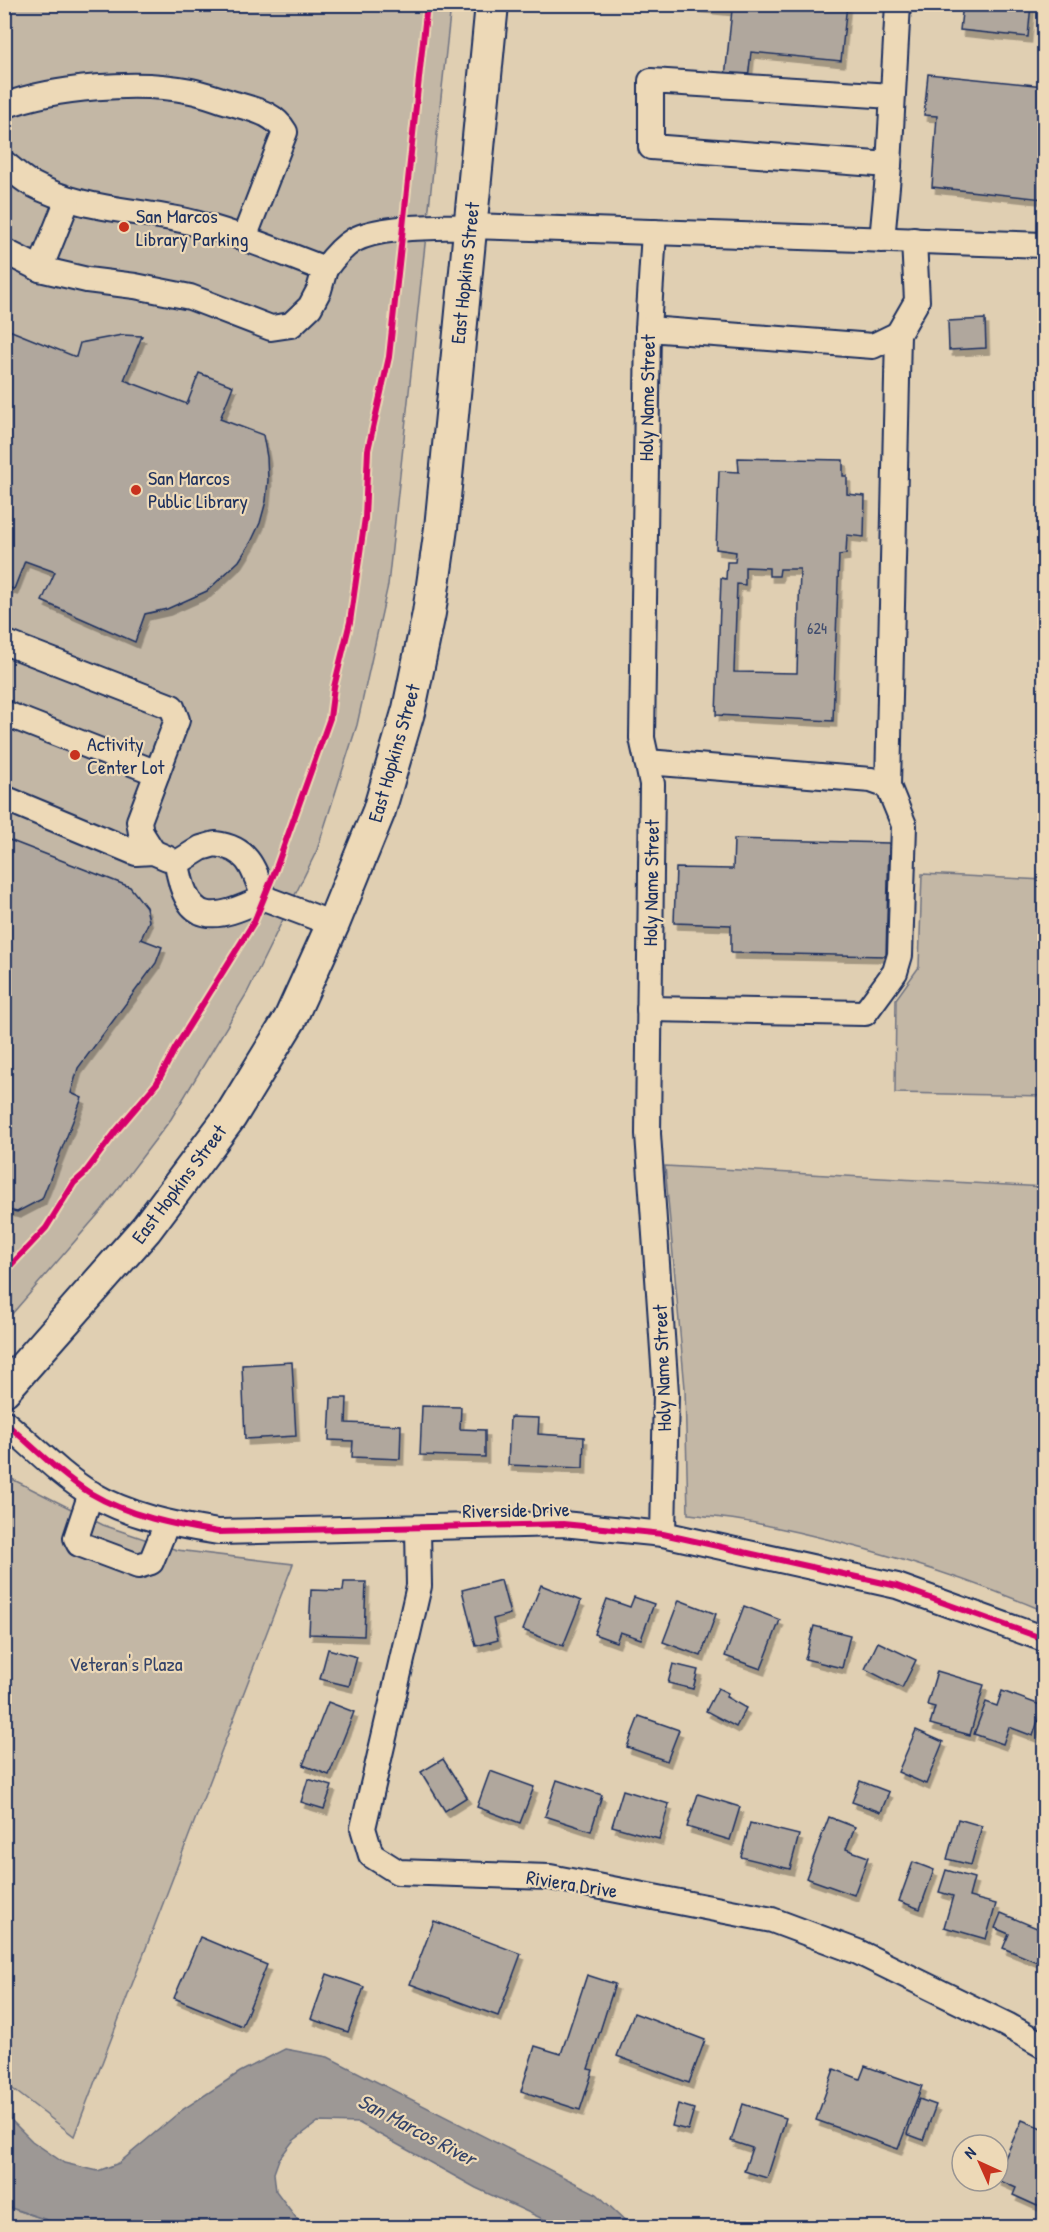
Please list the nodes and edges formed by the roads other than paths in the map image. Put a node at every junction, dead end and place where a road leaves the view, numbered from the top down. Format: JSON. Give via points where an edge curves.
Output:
{"nodes":[{"id":1,"x":492,"y":4,"type":"edge"},
{"id":2,"x":898,"y":4,"type":"edge"},
{"id":3,"x":892,"y":96,"type":"junction"},
{"id":4,"x":4,"y":106,"type":"edge"},
{"id":5,"x":4,"y":163,"type":"edge"},
{"id":6,"x":889,"y":165,"type":"junction"},
{"id":7,"x":68,"y":199,"type":"junction"},
{"id":8,"x":470,"y":226,"type":"junction"},
{"id":9,"x":654,"y":232,"type":"junction"},
{"id":10,"x":244,"y":238,"type":"junction"},
{"id":11,"x":882,"y":240,"type":"junction"},
{"id":12,"x":914,"y":240,"type":"junction"},
{"id":13,"x":1044,"y":245,"type":"edge"},
{"id":14,"x":4,"y":251,"type":"edge"},
{"id":15,"x":40,"y":269,"type":"junction"},
{"id":16,"x":325,"y":269,"type":"junction"},
{"id":17,"x":648,"y":329,"type":"junction"},
{"id":18,"x":898,"y":334,"type":"junction"},
{"id":19,"x":4,"y":642,"type":"edge"},
{"id":20,"x":4,"y":713,"type":"edge"},
{"id":21,"x":647,"y":762,"type":"junction"},
{"id":22,"x":157,"y":773,"type":"junction"},
{"id":23,"x":888,"y":786,"type":"junction"},
{"id":24,"x":4,"y":798,"type":"edge"},
{"id":25,"x":153,"y":852,"type":"junction"},
{"id":26,"x":177,"y":863,"type":"junction"},
{"id":27,"x":264,"y":898,"type":"junction"},
{"id":28,"x":333,"y":924,"type":"junction"},
{"id":29,"x":649,"y":1009,"type":"junction"},
{"id":30,"x":4,"y":1390,"type":"edge"},
{"id":31,"x":4,"y":1422,"type":"edge"},
{"id":32,"x":91,"y":1493,"type":"junction"},
{"id":33,"x":166,"y":1523,"type":"junction"},
{"id":34,"x":418,"y":1528,"type":"junction"},
{"id":35,"x":663,"y":1534,"type":"junction"},
{"id":36,"x":1044,"y":1640,"type":"edge"},
{"id":37,"x":1044,"y":2046,"type":"edge"}],
"edges":[{"from":1,"to":8,"type":"main road","name":"East Hopkins Street"},
{"from":2,"to":3,"type":"street"},
{"from":3,"to":6,"type":"street"},
{"from":3,"to":6,"type":"street","via":[[651,81],[651,147]]},
{"from":4,"to":10,"type":"street","via":[[105,86],[190,91],[268,114],[285,132]]},
{"from":5,"to":7,"type":"street","via":[[29,182]]},
{"from":6,"to":11,"type":"street"},
{"from":7,"to":10,"type":"street","via":[[185,221]]},
{"from":7,"to":15,"type":"street"},
{"from":8,"to":9,"type":"street"},
{"from":8,"to":16,"type":"street","via":[[389,230],[356,239],[338,252]]},
{"from":8,"to":28,"type":"main road","name":"East Hopkins Street","via":[[441,528],[429,612],[409,709],[379,811]]},
{"from":9,"to":11,"type":"street"},
{"from":9,"to":17,"type":"street","name":"Holy Name Street"},
{"from":10,"to":16,"type":"street"},
{"from":11,"to":12,"type":"street"},
{"from":12,"to":13,"type":"street"},
{"from":12,"to":18,"type":"street","via":[[917,302]]},
{"from":14,"to":15,"type":"street"},
{"from":15,"to":16,"type":"street","via":[[190,297],[271,328],[291,325],[310,307]]},
{"from":17,"to":18,"type":"street","via":[[873,346]]},
{"from":17,"to":21,"type":"street","name":"Holy Name Street","via":[[642,738]]},
{"from":18,"to":23,"type":"street"},
{"from":19,"to":22,"type":"street","via":[[172,707],[177,720]]},
{"from":20,"to":22,"type":"street"},
{"from":21,"to":23,"type":"street","via":[[871,780]]},
{"from":21,"to":29,"type":"street","name":"Holy Name Street","via":[[652,784]]},
{"from":22,"to":25,"type":"street","via":[[139,821],[141,833]]},
{"from":23,"to":29,"type":"street","via":[[904,825],[900,955],[895,972],[865,1013]]},
{"from":24,"to":25,"type":"street","via":[[136,853]]},
{"from":25,"to":26,"type":"street"},
{"from":26,"to":27,"type":"street","via":[[201,848],[215,844],[231,846],[248,861]]},
{"from":26,"to":27,"type":"street","via":[[189,902],[209,915],[222,915]]},
{"from":27,"to":28,"type":"street"},
{"from":28,"to":30,"type":"main road","name":"East Hopkins Street","via":[[290,1019],[230,1117],[146,1229]]},
{"from":29,"to":35,"type":"street","name":"Holy Name Street","via":[[648,1134],[666,1393]]},
{"from":31,"to":32,"type":"street","name":"Riverside Drive"},
{"from":32,"to":33,"type":"street","name":"Riverside Drive"},
{"from":32,"to":33,"type":"street","via":[[76,1538],[80,1544],[138,1566],[151,1562]]},
{"from":33,"to":34,"type":"street","name":"Riverside Drive","via":[[218,1532]]},
{"from":34,"to":35,"type":"street","name":"Riverside Drive","via":[[564,1524]]},
{"from":34,"to":37,"type":"street","name":"Riviera Drive","via":[[419,1586],[363,1828],[371,1855],[398,1872],[550,1876],[772,1920],[858,1952]]},
{"from":35,"to":36,"type":"street","name":"Riverside Drive","via":[[897,1587]]}]}
